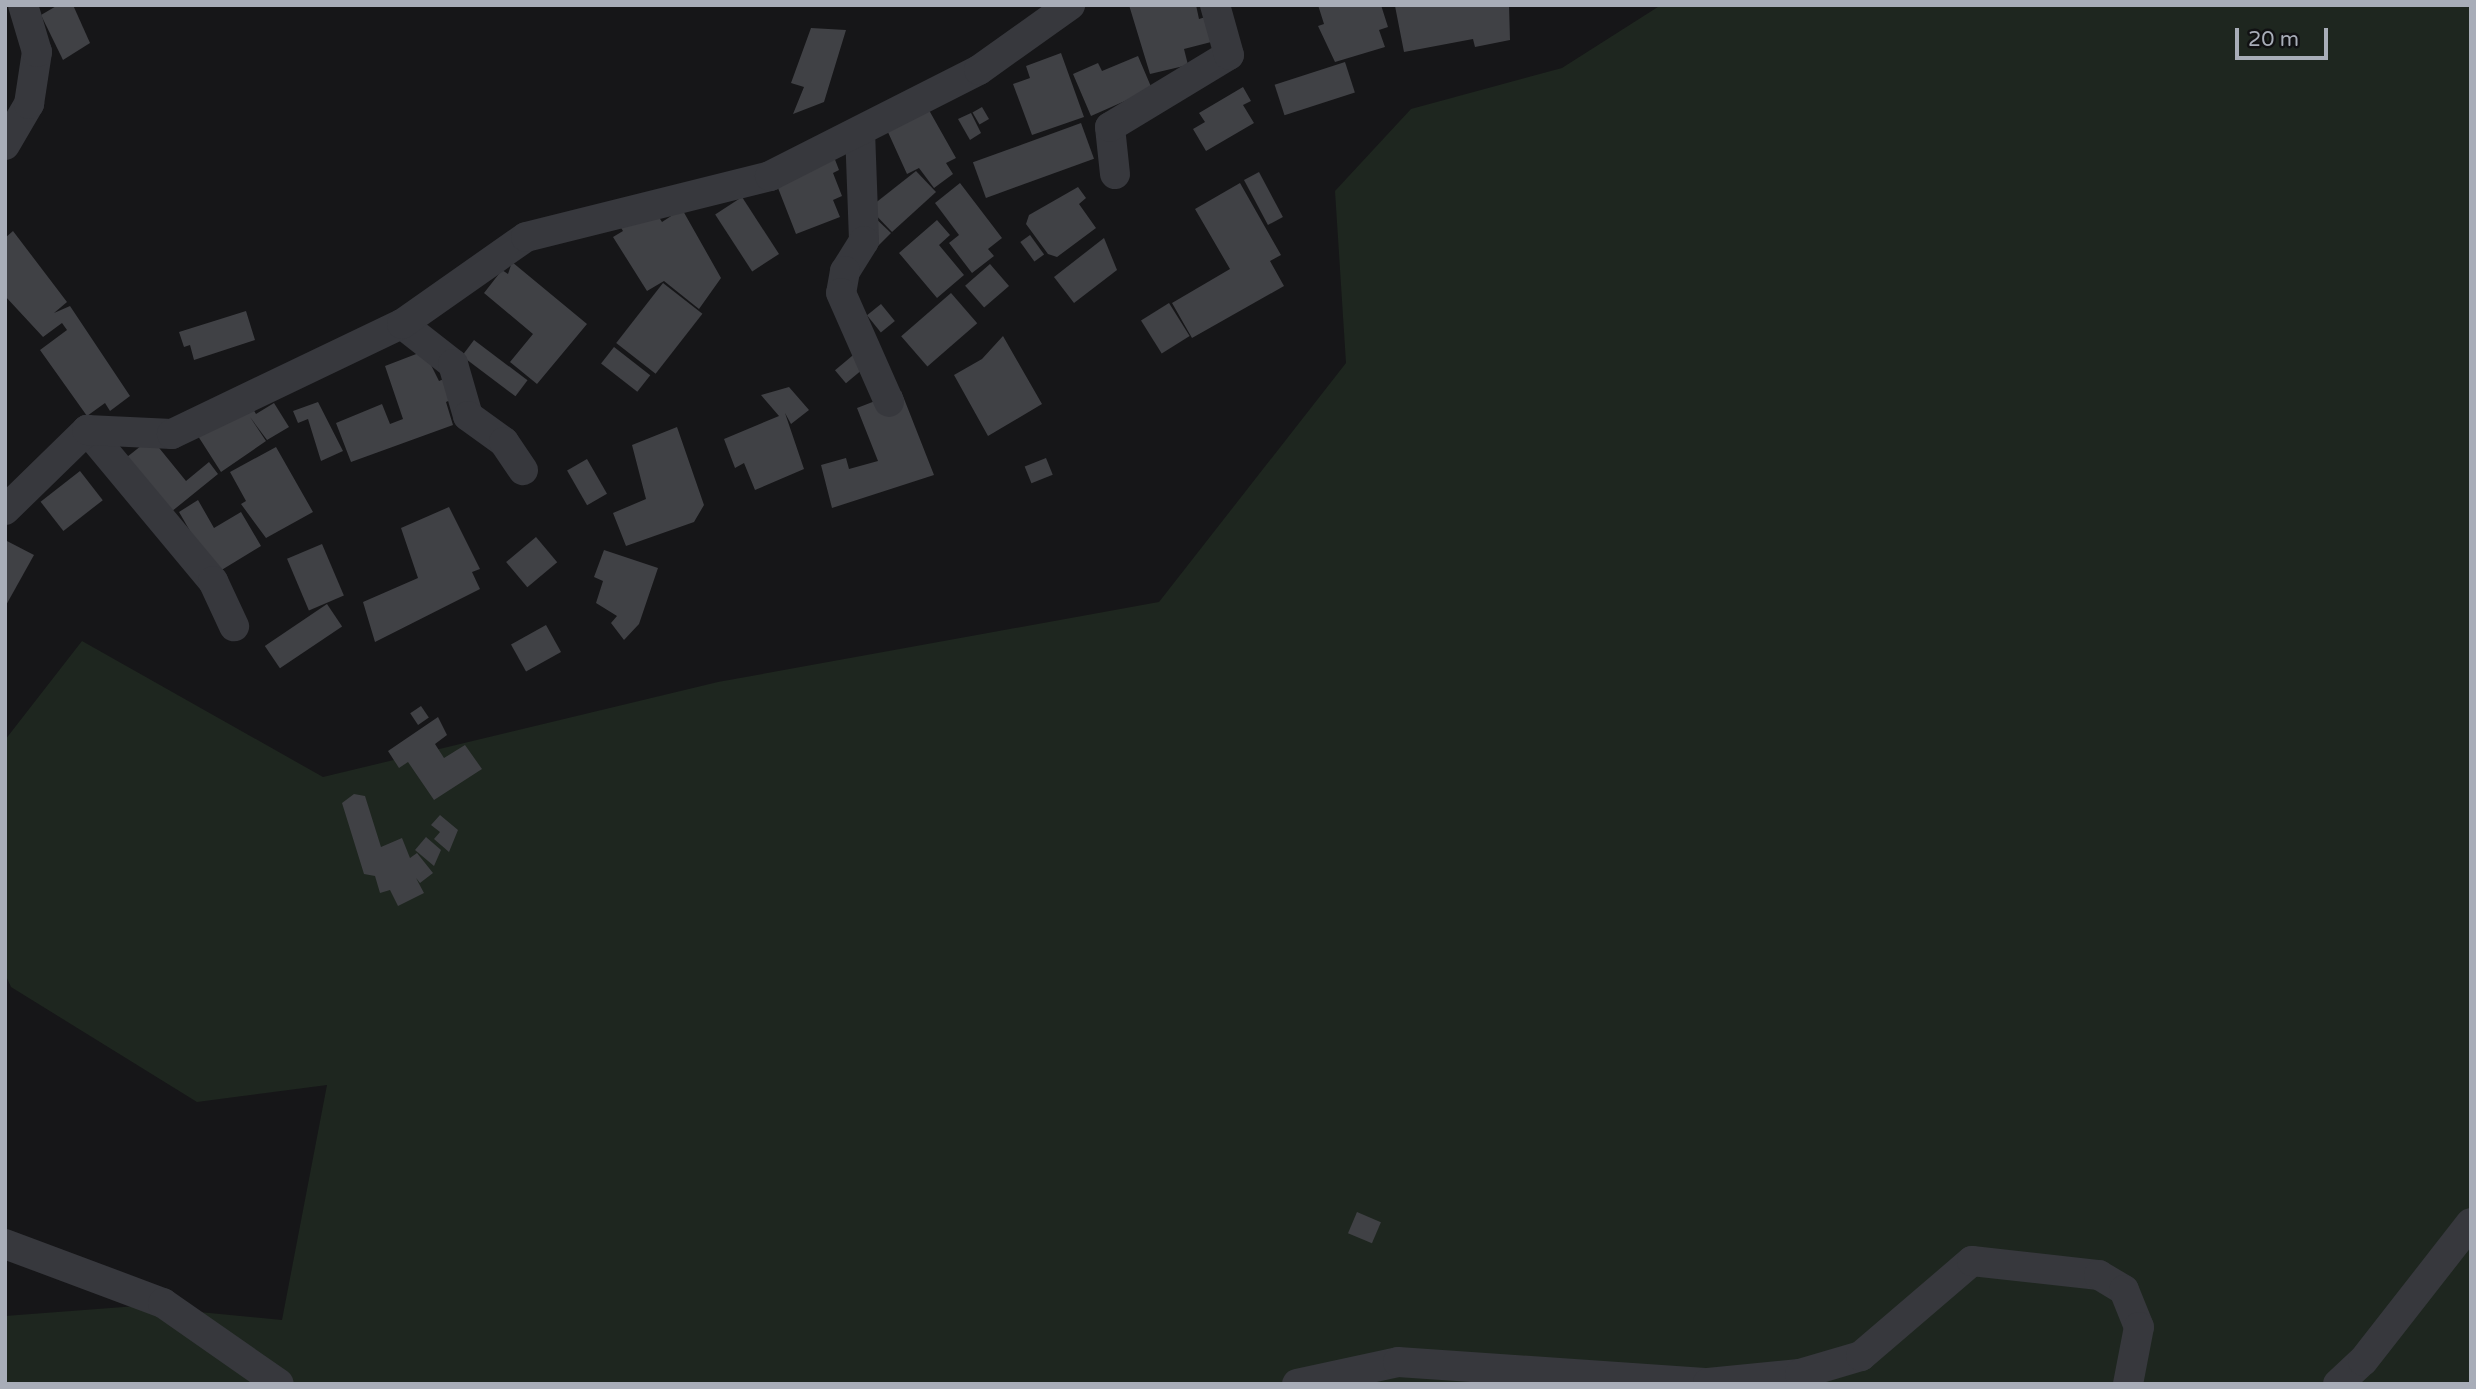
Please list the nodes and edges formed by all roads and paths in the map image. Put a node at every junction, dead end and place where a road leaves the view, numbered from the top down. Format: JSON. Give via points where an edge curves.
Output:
{"nodes":[{"id":1,"x":23,"y":5,"type":"edge"},
{"id":2,"x":1069,"y":5,"type":"edge"},
{"id":3,"x":1215,"y":5,"type":"edge"},
{"id":4,"x":860,"y":131,"type":"junction"},
{"id":5,"x":5,"y":145,"type":"edge"},
{"id":6,"x":1115,"y":174,"type":"dead end"},
{"id":7,"x":402,"y":324,"type":"junction"},
{"id":8,"x":889,"y":402,"type":"dead end"},
{"id":9,"x":87,"y":430,"type":"junction"},
{"id":10,"x":523,"y":470,"type":"dead end"},
{"id":11,"x":5,"y":510,"type":"edge"},
{"id":12,"x":234,"y":625,"type":"dead end"},
{"id":13,"x":2471,"y":1223,"type":"edge"},
{"id":14,"x":5,"y":1244,"type":"edge"},
{"id":15,"x":279,"y":1384,"type":"edge"},
{"id":16,"x":1297,"y":1384,"type":"edge"},
{"id":17,"x":2128,"y":1384,"type":"edge"},
{"id":18,"x":2338,"y":1384,"type":"edge"}],
"edges":[{"from":1,"to":5,"type":"street","via":[[37,52],[29,104]]},
{"from":2,"to":4,"type":"street","via":[[979,70]]},
{"from":3,"to":6,"type":"street","via":[[1229,55],[1110,127]]},
{"from":4,"to":7,"type":"street","via":[[770,176],[526,237]]},
{"from":4,"to":8,"type":"street","via":[[864,241],[845,271],[841,293]]},
{"from":7,"to":9,"type":"street","via":[[172,434]]},
{"from":7,"to":10,"type":"street","via":[[453,364],[468,416],[504,442]]},
{"from":9,"to":11,"type":"street"},
{"from":9,"to":12,"type":"street","via":[[205,572]]},
{"from":13,"to":18,"type":"street","via":[[2363,1361]]},
{"from":14,"to":15,"type":"street","via":[[163,1303]]},
{"from":16,"to":17,"type":"street","via":[[1398,1362],[1708,1383],[1800,1374],[1861,1356],[1972,1261],[2099,1275],[2123,1290],[2138,1327]]}]}
